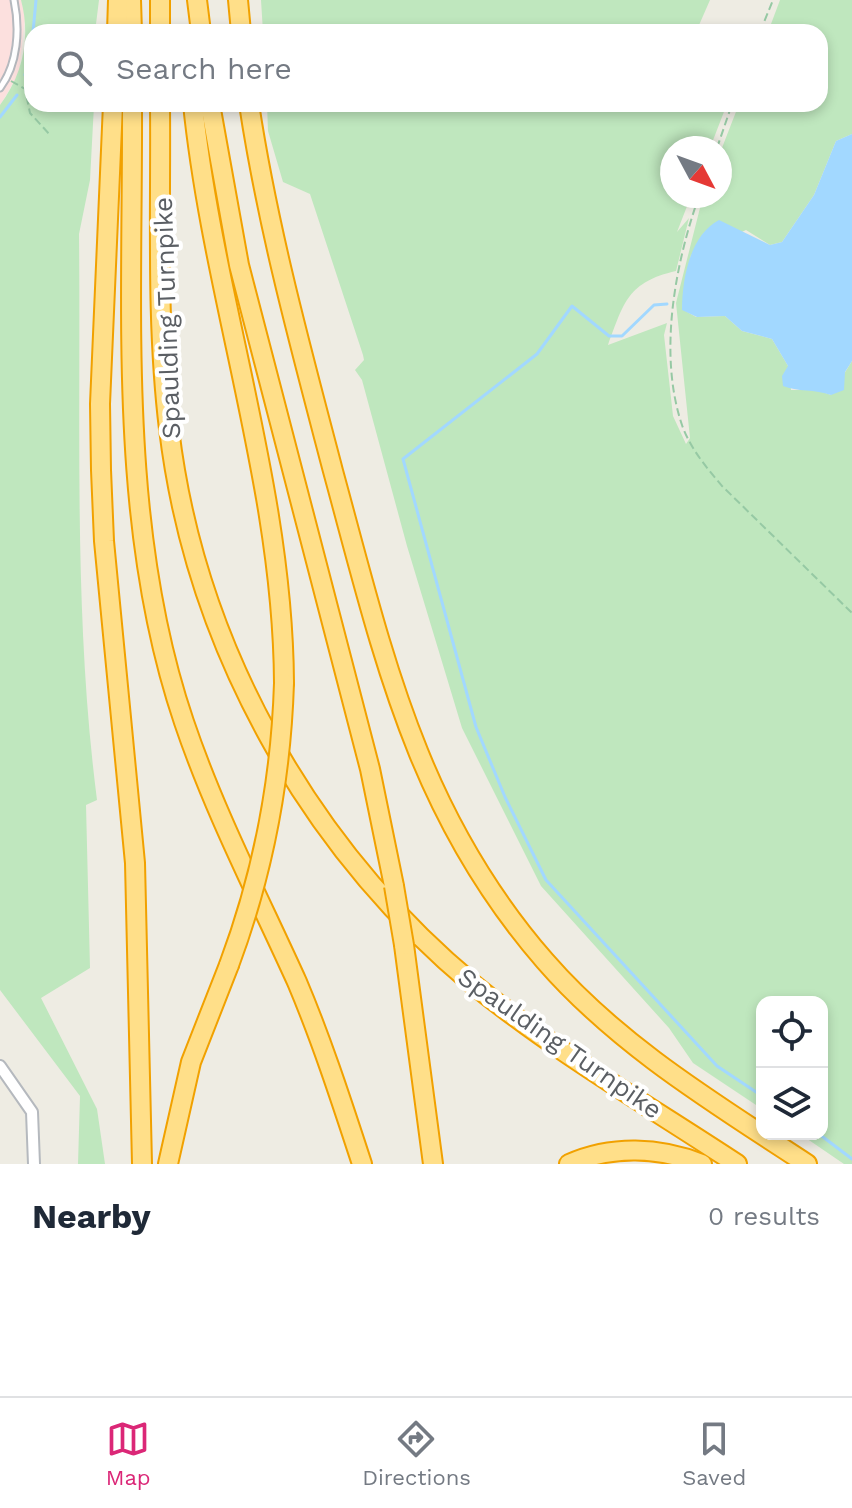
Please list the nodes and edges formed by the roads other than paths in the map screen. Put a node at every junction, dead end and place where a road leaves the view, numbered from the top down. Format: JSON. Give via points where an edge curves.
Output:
{"nodes":[{"id":1,"x":14,"y":0,"type":"edge"},
{"id":2,"x":118,"y":0,"type":"edge"},
{"id":3,"x":131,"y":0,"type":"edge"},
{"id":4,"x":160,"y":0,"type":"edge"},
{"id":5,"x":194,"y":0,"type":"edge"},
{"id":6,"x":238,"y":0,"type":"edge"},
{"id":7,"x":117,"y":24,"type":"edge"},
{"id":8,"x":132,"y":24,"type":"edge"},
{"id":9,"x":160,"y":24,"type":"edge"},
{"id":10,"x":192,"y":24,"type":"edge"},
{"id":11,"x":199,"y":24,"type":"edge"},
{"id":12,"x":240,"y":24,"type":"edge"},
{"id":13,"x":0,"y":88,"type":"edge"},
{"id":14,"x":113,"y":112,"type":"edge"},
{"id":15,"x":132,"y":112,"type":"edge"},
{"id":16,"x":160,"y":112,"type":"edge"},
{"id":17,"x":194,"y":112,"type":"edge"},
{"id":18,"x":211,"y":112,"type":"edge"},
{"id":19,"x":251,"y":112,"type":"edge"},
{"id":20,"x":0,"y":1066,"type":"edge"},
{"id":21,"x":34,"y":1164,"type":"edge"},
{"id":22,"x":142,"y":1164,"type":"edge"},
{"id":23,"x":168,"y":1164,"type":"edge"},
{"id":24,"x":362,"y":1164,"type":"edge"},
{"id":25,"x":433,"y":1164,"type":"edge"},
{"id":26,"x":569,"y":1164,"type":"edge"},
{"id":27,"x":702,"y":1164,"type":"edge"},
{"id":28,"x":737,"y":1164,"type":"edge"},
{"id":29,"x":807,"y":1164,"type":"edge"}],
"edges":[{"from":1,"to":13,"type":"lane","via":[[16,42]]},
{"from":2,"to":7,"type":"highway"},
{"from":3,"to":8,"type":"highway"},
{"from":4,"to":9,"type":"highway"},
{"from":5,"to":10,"type":"highway"},
{"from":5,"to":11,"type":"highway"},
{"from":6,"to":12,"type":"highway"},
{"from":14,"to":22,"type":"highway","via":[[100,404],[102,493],[135,863]]},
{"from":15,"to":24,"type":"highway","via":[[134,420],[139,499],[157,620],[183,721],[302,996]]},
{"from":16,"to":28,"type":"highway","name":"Spaulding Turnpike","via":[[163,356],[174,464],[209,604],[268,736],[348,856],[447,962],[552,1043]]},
{"from":17,"to":23,"type":"highway","bridge":true,"via":[[216,260],[273,526],[284,683],[268,831],[229,965],[191,1062]]},
{"from":18,"to":25,"type":"highway","bridge":true,"via":[[239,265],[370,769],[404,945]]},
{"from":19,"to":29,"type":"highway","name":"Spaulding Turnpike","via":[[283,278],[377,632],[406,727],[444,815],[502,907],[598,1015],[653,1061]]},
{"from":20,"to":21,"type":"street","via":[[32,1112]]},
{"from":26,"to":27,"type":"highway","via":[[632,1150]]}]}
